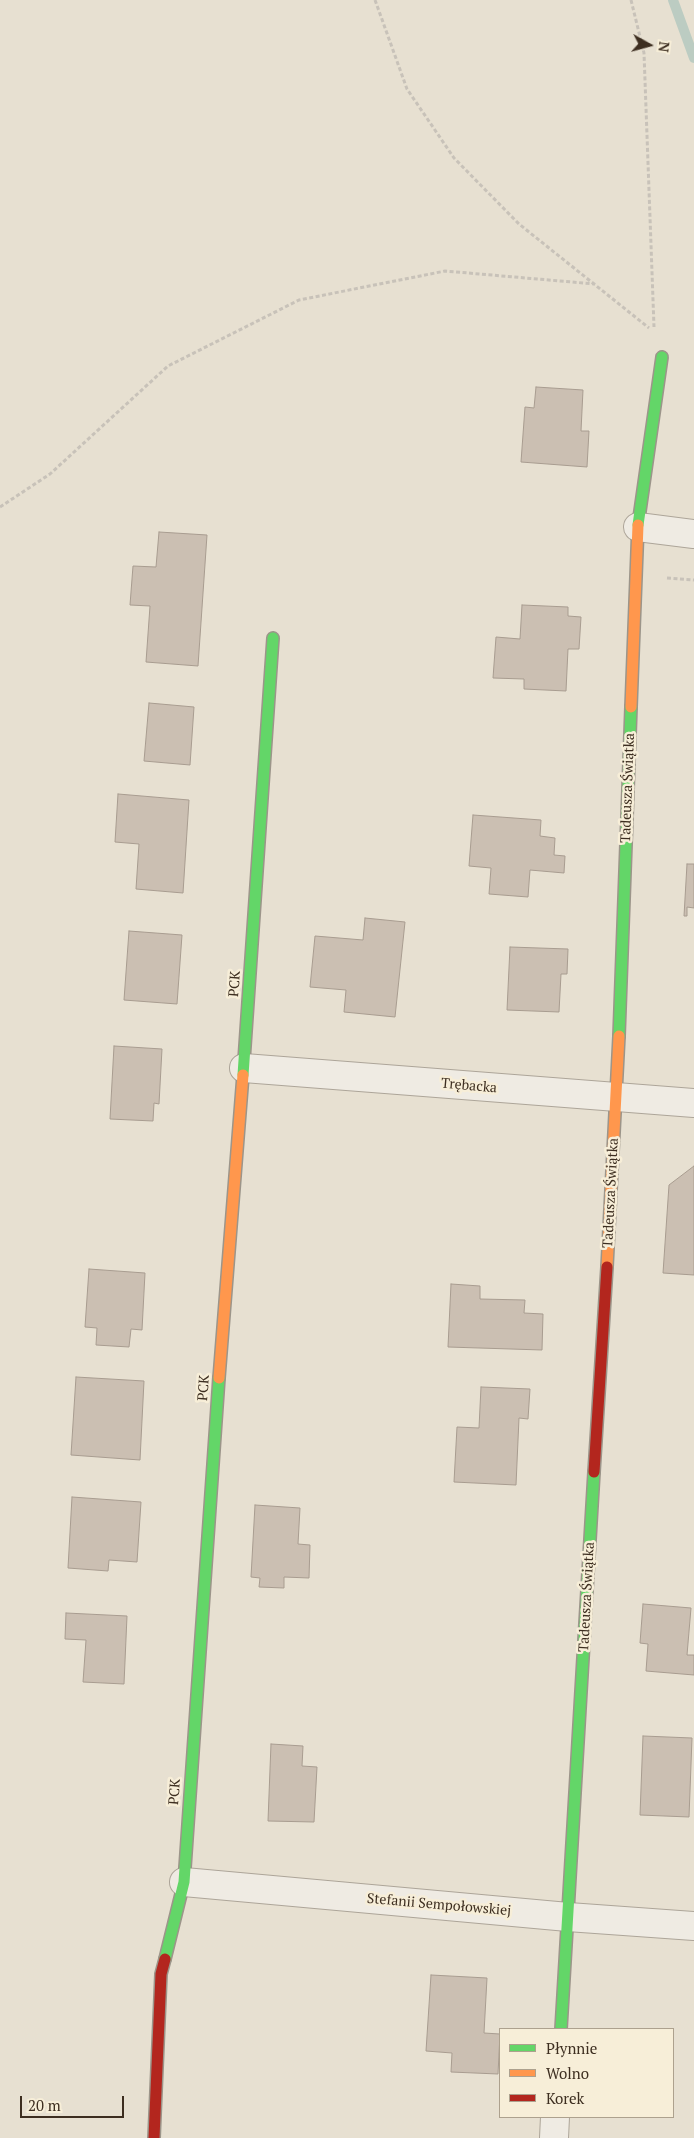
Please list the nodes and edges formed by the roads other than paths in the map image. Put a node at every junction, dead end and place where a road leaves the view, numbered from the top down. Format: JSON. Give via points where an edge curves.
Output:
{"nodes":[{"id":1,"x":662,"y":357,"type":"dead end"},
{"id":2,"x":638,"y":526,"type":"junction"},
{"id":3,"x":694,"y":534,"type":"edge"},
{"id":4,"x":273,"y":638,"type":"dead end"},
{"id":5,"x":244,"y":1068,"type":"junction"},
{"id":6,"x":617,"y":1097,"type":"junction"},
{"id":7,"x":694,"y":1103,"type":"edge"},
{"id":8,"x":184,"y":1882,"type":"junction"},
{"id":9,"x":568,"y":1917,"type":"junction"},
{"id":10,"x":694,"y":1926,"type":"edge"},
{"id":11,"x":561,"y":2028,"type":"edge"},
{"id":12,"x":555,"y":2118,"type":"edge"},
{"id":13,"x":154,"y":2138,"type":"edge"},
{"id":14,"x":554,"y":2138,"type":"edge"}],
"edges":[{"from":1,"to":2,"type":"street","name":"Tadeusza Świątka"},
{"from":2,"to":3,"type":"street"},
{"from":2,"to":6,"type":"street","name":"Tadeusza Świątka"},
{"from":4,"to":5,"type":"street","name":"PCK"},
{"from":5,"to":6,"type":"street","name":"Trębacka"},
{"from":5,"to":8,"type":"street","name":"PCK"},
{"from":6,"to":7,"type":"street","name":"Trębacka"},
{"from":6,"to":9,"type":"street","name":"Tadeusza Świątka"},
{"from":8,"to":9,"type":"street","name":"Stefanii Sempołowskiej"},
{"from":8,"to":13,"type":"street","name":"PCK","via":[[161,1974]]},
{"from":9,"to":10,"type":"street","name":"Stefanii Sempołowskiej"},
{"from":9,"to":11,"type":"street","name":"Tadeusza Świątka"},
{"from":12,"to":14,"type":"street"}]}
